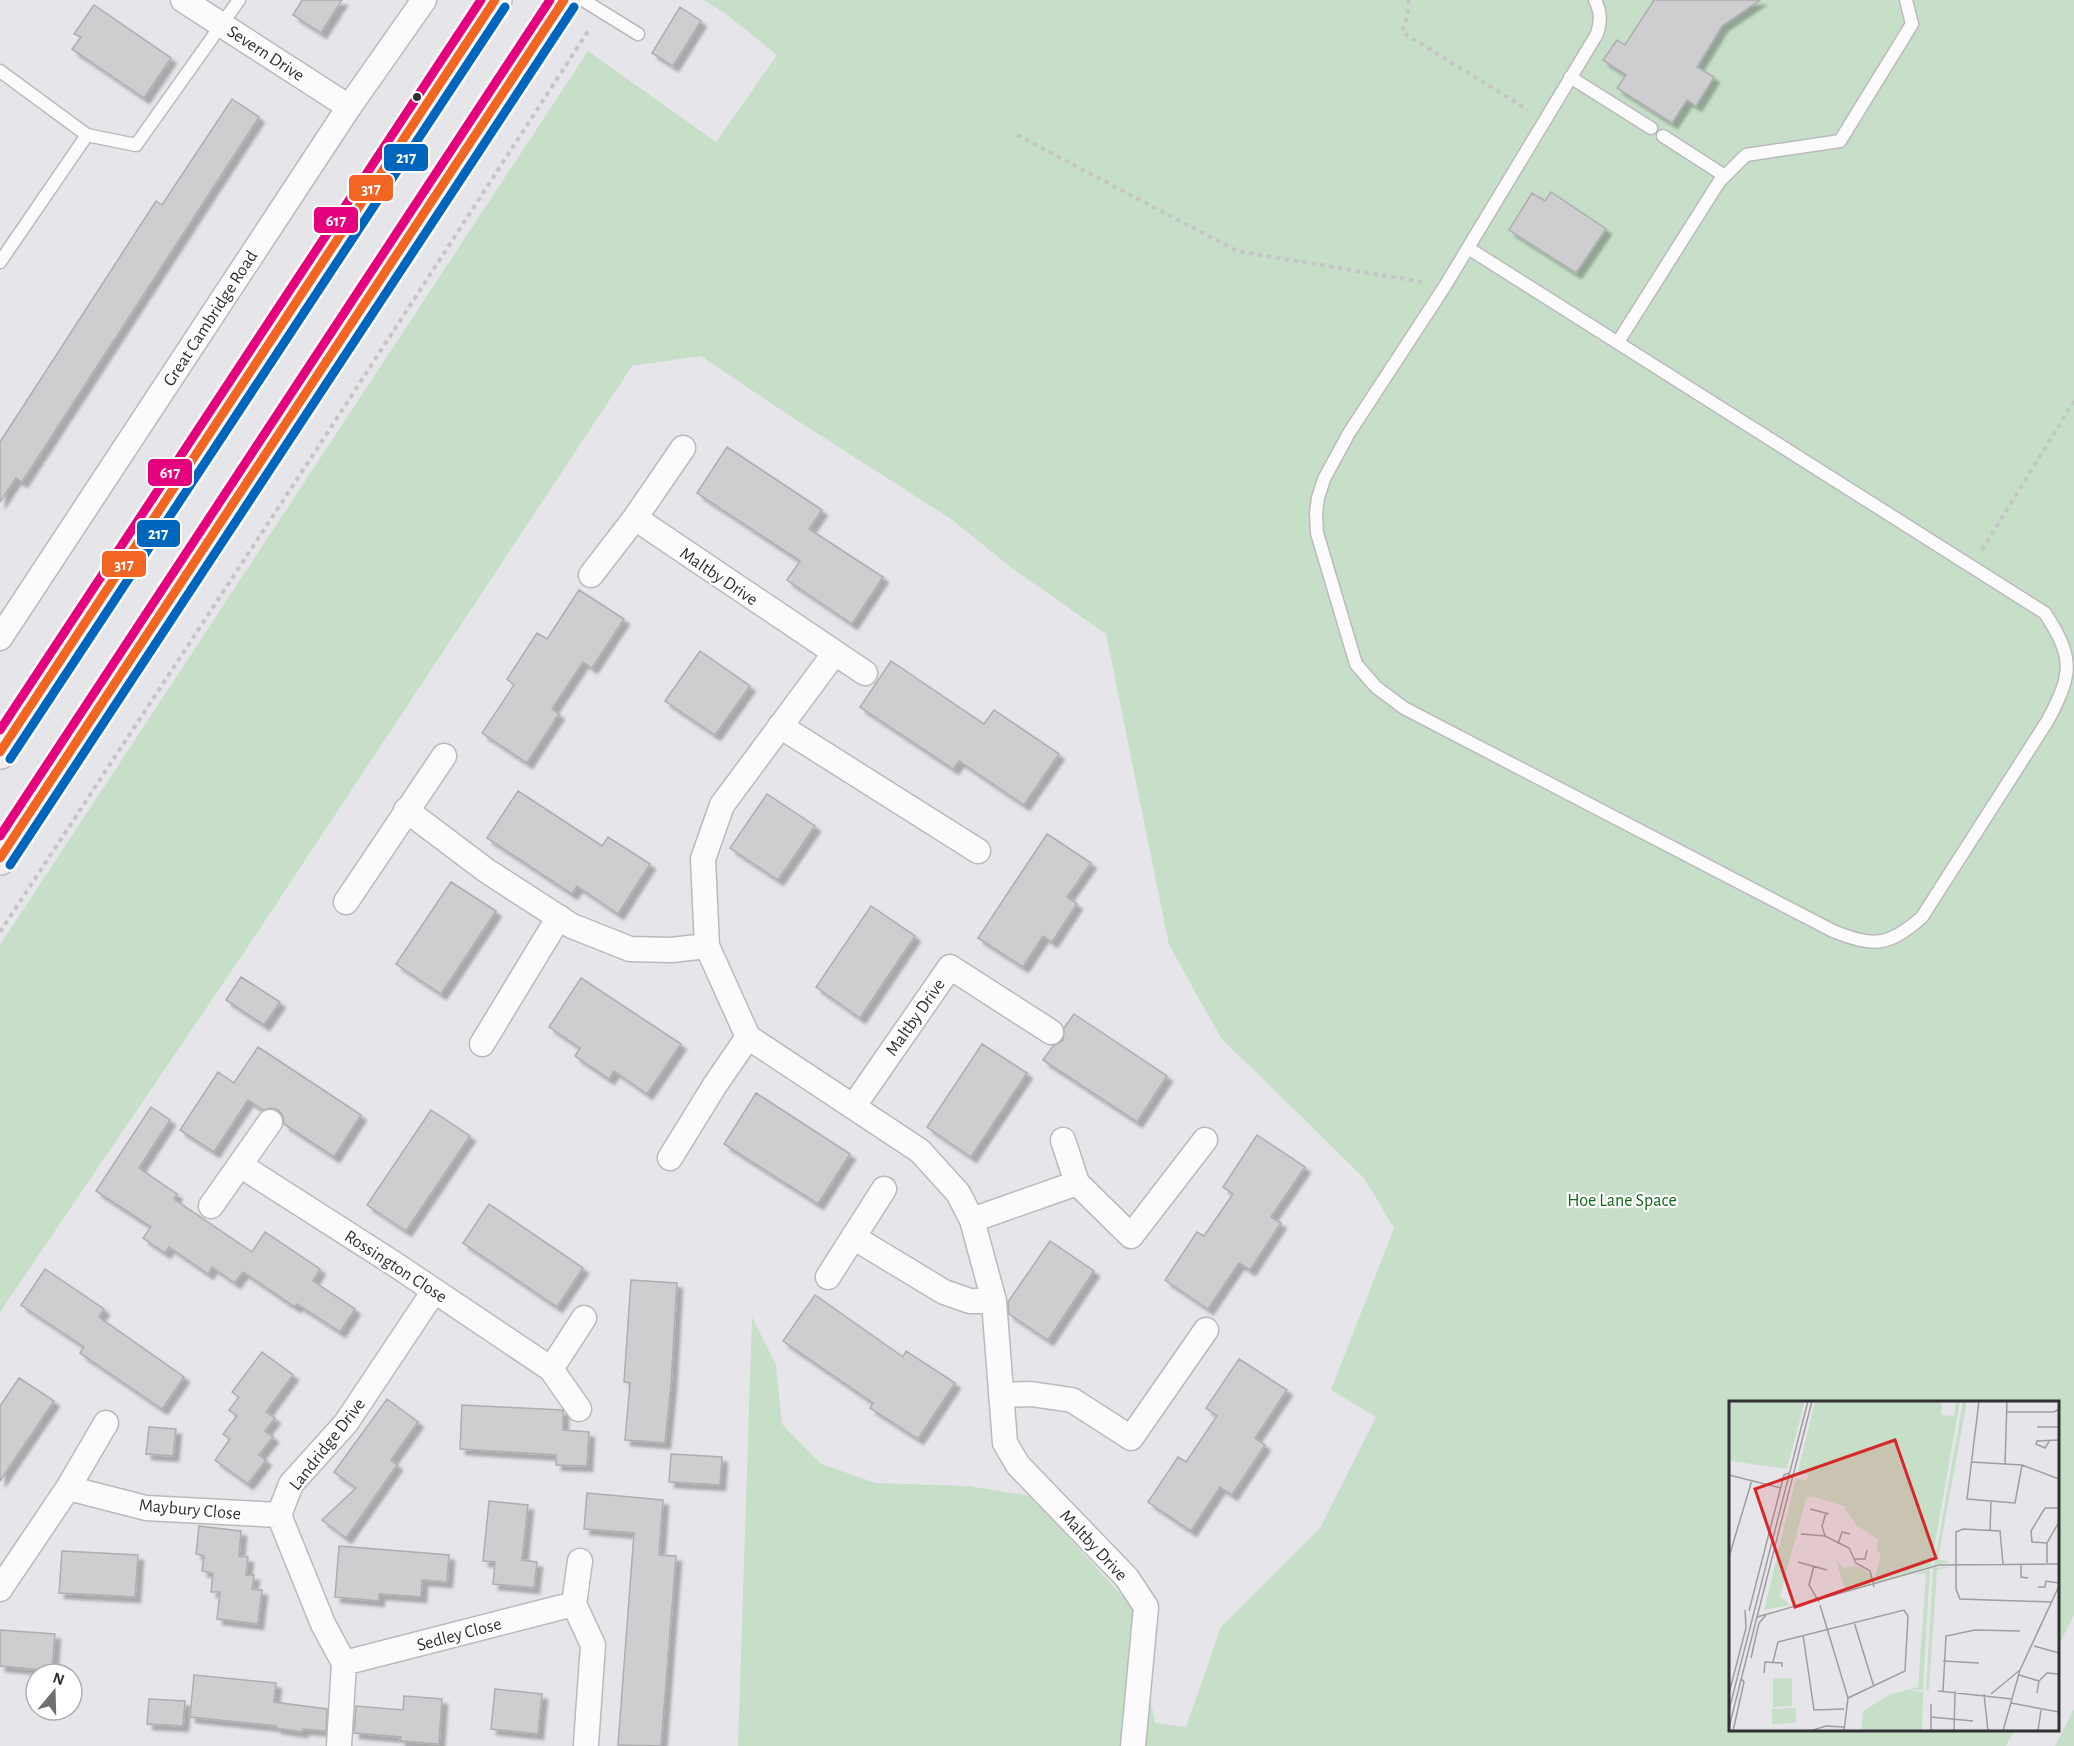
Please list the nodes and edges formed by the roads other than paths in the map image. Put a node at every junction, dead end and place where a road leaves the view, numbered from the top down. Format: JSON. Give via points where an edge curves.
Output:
{"nodes":[{"id":1,"x":183,"y":0,"type":"edge"},
{"id":2,"x":239,"y":0,"type":"edge"},
{"id":3,"x":424,"y":0,"type":"edge"},
{"id":4,"x":495,"y":0,"type":"edge"},
{"id":5,"x":564,"y":0,"type":"edge"},
{"id":6,"x":584,"y":0,"type":"edge"},
{"id":7,"x":1595,"y":0,"type":"edge"},
{"id":8,"x":1906,"y":0,"type":"edge"},
{"id":9,"x":222,"y":25,"type":"junction"},
{"id":10,"x":638,"y":34,"type":"dead end"},
{"id":11,"x":0,"y":71,"type":"edge"},
{"id":12,"x":1570,"y":77,"type":"junction"},
{"id":13,"x":349,"y":106,"type":"junction"},
{"id":14,"x":1651,"y":128,"type":"dead end"},
{"id":15,"x":87,"y":135,"type":"junction"},
{"id":16,"x":1663,"y":136,"type":"dead end"},
{"id":17,"x":1725,"y":176,"type":"junction"},
{"id":18,"x":1468,"y":248,"type":"junction"},
{"id":19,"x":0,"y":262,"type":"edge"},
{"id":20,"x":1618,"y":342,"type":"junction"},
{"id":21,"x":682,"y":447,"type":"dead end"},
{"id":22,"x":635,"y":518,"type":"junction"},
{"id":23,"x":591,"y":576,"type":"dead end"},
{"id":24,"x":0,"y":638,"type":"edge"},
{"id":25,"x":834,"y":654,"type":"junction"},
{"id":26,"x":865,"y":673,"type":"dead end"},
{"id":27,"x":780,"y":726,"type":"junction"},
{"id":28,"x":0,"y":752,"type":"edge"},
{"id":29,"x":444,"y":756,"type":"dead end"},
{"id":30,"x":406,"y":810,"type":"junction"},
{"id":31,"x":978,"y":851,"type":"dead end"},
{"id":32,"x":0,"y":858,"type":"edge"},
{"id":33,"x":346,"y":902,"type":"dead end"},
{"id":34,"x":559,"y":917,"type":"junction"},
{"id":35,"x":707,"y":946,"type":"junction"},
{"id":36,"x":1051,"y":1032,"type":"dead end"},
{"id":37,"x":748,"y":1037,"type":"junction"},
{"id":38,"x":482,"y":1044,"type":"dead end"},
{"id":39,"x":853,"y":1107,"type":"junction"},
{"id":40,"x":270,"y":1122,"type":"dead end"},
{"id":41,"x":1063,"y":1140,"type":"dead end"},
{"id":42,"x":1205,"y":1140,"type":"dead end"},
{"id":43,"x":669,"y":1158,"type":"dead end"},
{"id":44,"x":240,"y":1166,"type":"junction"},
{"id":45,"x":1077,"y":1184,"type":"junction"},
{"id":46,"x":884,"y":1190,"type":"dead end"},
{"id":47,"x":211,"y":1206,"type":"dead end"},
{"id":48,"x":972,"y":1220,"type":"junction"},
{"id":49,"x":853,"y":1237,"type":"junction"},
{"id":50,"x":828,"y":1277,"type":"dead end"},
{"id":51,"x":434,"y":1292,"type":"junction"},
{"id":52,"x":994,"y":1301,"type":"junction"},
{"id":53,"x":584,"y":1318,"type":"dead end"},
{"id":54,"x":1206,"y":1330,"type":"dead end"},
{"id":55,"x":551,"y":1369,"type":"junction"},
{"id":56,"x":1001,"y":1395,"type":"junction"},
{"id":57,"x":579,"y":1409,"type":"dead end"},
{"id":58,"x":106,"y":1424,"type":"dead end"},
{"id":59,"x":68,"y":1488,"type":"junction"},
{"id":60,"x":279,"y":1515,"type":"junction"},
{"id":61,"x":580,"y":1561,"type":"dead end"},
{"id":62,"x":0,"y":1589,"type":"edge"},
{"id":63,"x":574,"y":1604,"type":"junction"},
{"id":64,"x":344,"y":1664,"type":"junction"},
{"id":65,"x":586,"y":1744,"type":"dead end"},
{"id":66,"x":339,"y":1746,"type":"edge"},
{"id":67,"x":1133,"y":1746,"type":"edge"}],
"edges":[{"from":1,"to":9,"type":"street","name":"Severn Drive"},
{"from":2,"to":9,"type":"lane"},
{"from":3,"to":13,"type":"street","name":"Great Cambridge Road"},
{"from":4,"to":28,"type":"highway"},
{"from":5,"to":32,"type":"highway"},
{"from":6,"to":10,"type":"lane"},
{"from":7,"to":12,"type":"lane","via":[[1601,22]]},
{"from":8,"to":17,"type":"lane","via":[[1912,24],[1840,141],[1746,155]]},
{"from":9,"to":13,"type":"street","name":"Severn Drive"},
{"from":9,"to":15,"type":"lane","via":[[136,145]]},
{"from":11,"to":15,"type":"lane"},
{"from":12,"to":14,"type":"lane"},
{"from":12,"to":18,"type":"lane"},
{"from":13,"to":24,"type":"street","name":"Great Cambridge Road"},
{"from":15,"to":19,"type":"lane"},
{"from":16,"to":17,"type":"lane"},
{"from":17,"to":20,"type":"lane"},
{"from":18,"to":20,"type":"lane"},
{"from":18,"to":20,"type":"lane","via":[[1349,433],[1318,498],[1317,533],[1356,664],[1376,687],[1404,708],[1833,932],[1857,941],[1878,942],[1903,934],[1922,917],[2066,687],[2068,658],[2061,636],[2045,613]]},
{"from":21,"to":22,"type":"street"},
{"from":22,"to":23,"type":"street"},
{"from":22,"to":25,"type":"street","name":"Maltby Drive"},
{"from":25,"to":26,"type":"street","name":"Maltby Drive"},
{"from":25,"to":27,"type":"street"},
{"from":27,"to":31,"type":"street"},
{"from":27,"to":35,"type":"street","via":[[722,805],[703,859]]},
{"from":29,"to":30,"type":"street"},
{"from":30,"to":33,"type":"street"},
{"from":30,"to":34,"type":"street","via":[[487,871]]},
{"from":34,"to":35,"type":"street","via":[[630,949]]},
{"from":34,"to":38,"type":"street"},
{"from":35,"to":37,"type":"street"},
{"from":36,"to":39,"type":"street","name":"Maltby Drive","via":[[950,967]]},
{"from":37,"to":39,"type":"street","name":"Maltby Drive"},
{"from":37,"to":43,"type":"street"},
{"from":39,"to":48,"type":"street","name":"Maltby Drive","via":[[920,1151],[958,1193]]},
{"from":40,"to":44,"type":"street"},
{"from":41,"to":45,"type":"street"},
{"from":42,"to":45,"type":"street","via":[[1131,1236]]},
{"from":44,"to":47,"type":"street"},
{"from":44,"to":51,"type":"street","name":"Rossington Close"},
{"from":45,"to":48,"type":"street"},
{"from":46,"to":49,"type":"street"},
{"from":48,"to":52,"type":"street","name":"Maltby Drive"},
{"from":49,"to":50,"type":"street"},
{"from":49,"to":52,"type":"street","via":[[944,1292],[970,1301]]},
{"from":51,"to":55,"type":"street","name":"Rossington Close"},
{"from":51,"to":60,"type":"street","name":"Landridge Drive","via":[[346,1423],[291,1484]]},
{"from":52,"to":56,"type":"street","name":"Maltby Drive"},
{"from":53,"to":55,"type":"street"},
{"from":54,"to":56,"type":"street","via":[[1131,1438],[1072,1400],[1031,1394]]},
{"from":55,"to":57,"type":"street","name":"Rossington Close"},
{"from":56,"to":67,"type":"street","name":"Maltby Drive","via":[[1005,1443],[1018,1465],[1127,1578],[1146,1607]]},
{"from":58,"to":59,"type":"street"},
{"from":59,"to":60,"type":"street","name":"Maybury Close","via":[[146,1508]]},
{"from":59,"to":62,"type":"street"},
{"from":60,"to":64,"type":"street","via":[[323,1624]]},
{"from":61,"to":63,"type":"street"},
{"from":63,"to":64,"type":"street","name":"Sedley Close"},
{"from":63,"to":65,"type":"street","via":[[593,1645]]},
{"from":64,"to":66,"type":"street"}]}
